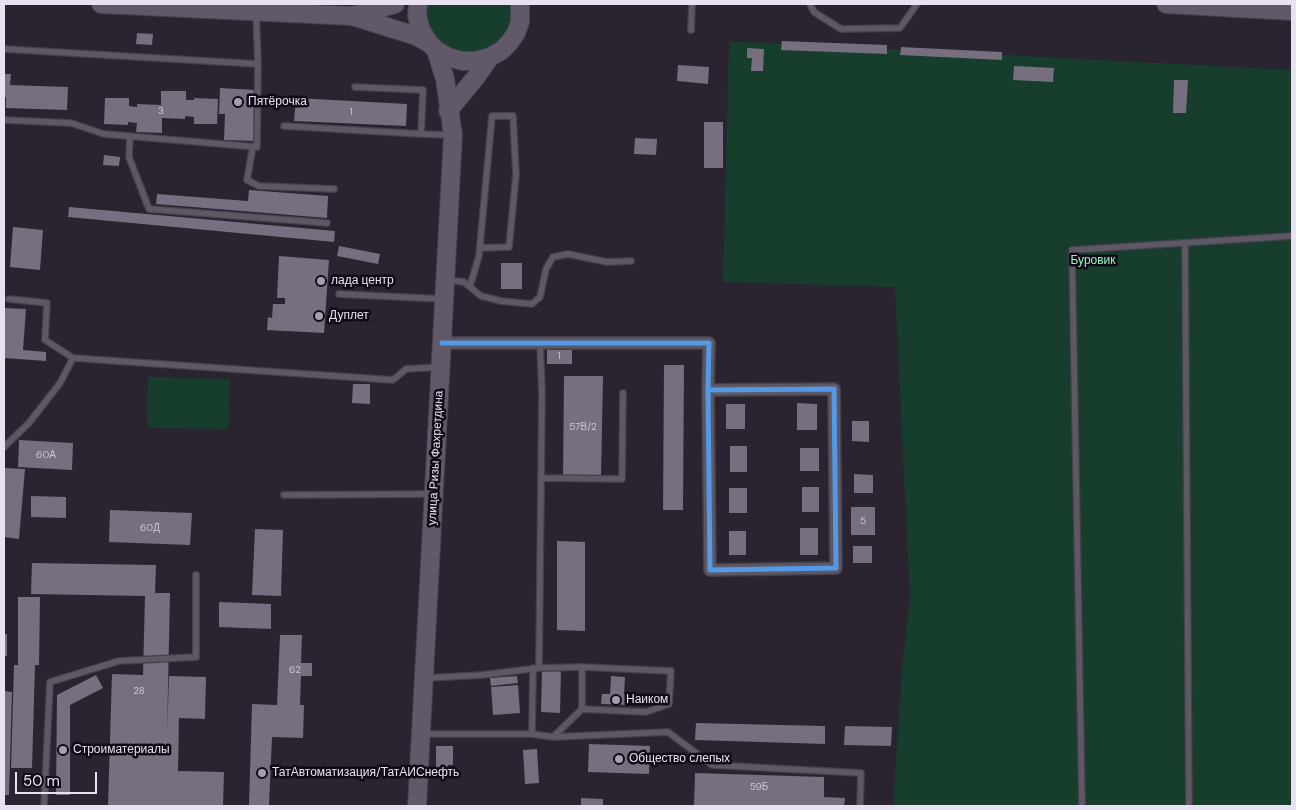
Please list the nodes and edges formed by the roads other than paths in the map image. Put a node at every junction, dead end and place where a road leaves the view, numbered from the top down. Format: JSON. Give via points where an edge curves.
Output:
{"nodes":[{"id":1,"x":101,"y":4,"type":"edge"},
{"id":2,"x":395,"y":4,"type":"edge"},
{"id":3,"x":418,"y":4,"type":"edge"},
{"id":4,"x":520,"y":4,"type":"edge"},
{"id":5,"x":530,"y":4,"type":"edge"},
{"id":6,"x":692,"y":4,"type":"edge"},
{"id":7,"x":810,"y":4,"type":"edge"},
{"id":8,"x":917,"y":4,"type":"edge"},
{"id":9,"x":1166,"y":4,"type":"edge"},
{"id":10,"x":294,"y":8,"type":"edge"},
{"id":11,"x":1284,"y":8,"type":"edge"},
{"id":12,"x":256,"y":12,"type":"junction"},
{"id":13,"x":352,"y":16,"type":"junction"},
{"id":14,"x":520,"y":22,"type":"junction"},
{"id":15,"x":691,"y":30,"type":"dead end"},
{"id":16,"x":432,"y":46,"type":"junction"},
{"id":17,"x":4,"y":49,"type":"edge"},
{"id":18,"x":490,"y":57,"type":"junction"},
{"id":19,"x":258,"y":64,"type":"junction"},
{"id":20,"x":355,"y":87,"type":"dead end"},
{"id":21,"x":448,"y":111,"type":"junction"},
{"id":22,"x":4,"y":120,"type":"edge"},
{"id":23,"x":284,"y":126,"type":"dead end"},
{"id":24,"x":421,"y":134,"type":"junction"},
{"id":25,"x":453,"y":135,"type":"junction"},
{"id":26,"x":130,"y":136,"type":"junction"},
{"id":27,"x":253,"y":146,"type":"junction"},
{"id":28,"x":334,"y":190,"type":"dead end"},
{"id":29,"x":327,"y":223,"type":"dead end"},
{"id":30,"x":1292,"y":236,"type":"edge"},
{"id":31,"x":1185,"y":243,"type":"junction"},
{"id":32,"x":480,"y":248,"type":"junction"},
{"id":33,"x":631,"y":261,"type":"dead end"},
{"id":34,"x":445,"y":280,"type":"junction"},
{"id":35,"x":470,"y":286,"type":"junction"},
{"id":36,"x":339,"y":294,"type":"dead end"},
{"id":37,"x":10,"y":299,"type":"dead end"},
{"id":38,"x":444,"y":299,"type":"junction"},
{"id":39,"x":442,"y":343,"type":"junction"},
{"id":40,"x":540,"y":343,"type":"junction"},
{"id":41,"x":73,"y":358,"type":"junction"},
{"id":42,"x":440,"y":367,"type":"junction"},
{"id":43,"x":708,"y":390,"type":"junction"},
{"id":44,"x":623,"y":393,"type":"dead end"},
{"id":45,"x":4,"y":446,"type":"edge"},
{"id":46,"x":541,"y":478,"type":"junction"},
{"id":47,"x":434,"y":494,"type":"junction"},
{"id":48,"x":284,"y":495,"type":"dead end"},
{"id":49,"x":196,"y":574,"type":"dead end"},
{"id":50,"x":582,"y":667,"type":"junction"},
{"id":51,"x":536,"y":668,"type":"junction"},
{"id":52,"x":424,"y":678,"type":"junction"},
{"id":53,"x":582,"y":709,"type":"junction"},
{"id":54,"x":421,"y":734,"type":"junction"},
{"id":55,"x":532,"y":734,"type":"junction"},
{"id":56,"x":553,"y":736,"type":"junction"},
{"id":57,"x":44,"y":806,"type":"edge"},
{"id":58,"x":417,"y":806,"type":"edge"},
{"id":59,"x":860,"y":806,"type":"edge"},
{"id":60,"x":1082,"y":806,"type":"edge"},
{"id":61,"x":1188,"y":806,"type":"edge"}],
"edges":[{"from":1,"to":12,"type":"main road"},
{"from":2,"to":13,"type":"main road"},
{"from":3,"to":16,"type":"main road","name":"улица Ризы Фахретдина","via":[[421,30]]},
{"from":4,"to":14,"type":"main road"},
{"from":5,"to":14,"type":"main road"},
{"from":6,"to":15,"type":"lane"},
{"from":7,"to":8,"type":"lane","via":[[814,12],[841,29],[900,28]]},
{"from":9,"to":11,"type":"main road"},
{"from":10,"to":12,"type":"main road"},
{"from":10,"to":13,"type":"main road"},
{"from":12,"to":19,"type":"lane"},
{"from":13,"to":16,"type":"main road","via":[[416,36]]},
{"from":14,"to":18,"type":"main road","via":[[509,43]]},
{"from":16,"to":18,"type":"main road","via":[[448,57],[462,61]]},
{"from":16,"to":21,"type":"main road","name":"улица Ризы Фахретдина","via":[[444,79]]},
{"from":17,"to":19,"type":"lane"},
{"from":18,"to":21,"type":"main road"},
{"from":19,"to":27,"type":"lane","via":[[257,147]]},
{"from":20,"to":24,"type":"lane","via":[[423,90]]},
{"from":21,"to":25,"type":"main road","name":"улица Ризы Фахретдина"},
{"from":22,"to":26,"type":"lane","via":[[71,123],[104,134]]},
{"from":23,"to":24,"type":"lane"},
{"from":24,"to":25,"type":"lane"},
{"from":25,"to":34,"type":"main road","name":"улица Ризы Фахретдина"},
{"from":26,"to":27,"type":"lane"},
{"from":26,"to":29,"type":"lane","via":[[128,157],[149,209]]},
{"from":27,"to":28,"type":"lane","via":[[247,180],[259,186]]},
{"from":30,"to":31,"type":"lane"},
{"from":31,"to":60,"type":"lane","via":[[1072,250]]},
{"from":31,"to":61,"type":"lane"},
{"from":32,"to":32,"type":"lane","via":[[492,116],[513,116],[516,174],[509,247]]},
{"from":32,"to":35,"type":"lane"},
{"from":33,"to":35,"type":"lane","via":[[607,262],[568,254],[553,257],[546,269],[540,297],[532,304],[481,296]]},
{"from":34,"to":35,"type":"lane"},
{"from":34,"to":38,"type":"main road","name":"улица Ризы Фахретдина"},
{"from":36,"to":38,"type":"lane"},
{"from":37,"to":41,"type":"lane","via":[[47,303],[45,340]]},
{"from":38,"to":39,"type":"main road","name":"улица Ризы Фахретдина"},
{"from":39,"to":40,"type":"street"},
{"from":39,"to":42,"type":"main road","name":"улица Ризы Фахретдина"},
{"from":40,"to":43,"type":"street","via":[[709,343]]},
{"from":40,"to":46,"type":"lane"},
{"from":41,"to":42,"type":"lane","via":[[393,380],[406,369]]},
{"from":41,"to":45,"type":"lane","via":[[60,383],[30,423]]},
{"from":42,"to":47,"type":"main road","name":"улица Ризы Фахретдина"},
{"from":43,"to":43,"type":"street","via":[[834,389],[836,568],[710,570]]},
{"from":44,"to":46,"type":"lane","via":[[622,480]]},
{"from":46,"to":51,"type":"lane"},
{"from":47,"to":48,"type":"lane"},
{"from":47,"to":52,"type":"main road","name":"улица Ризы Фахретдина"},
{"from":49,"to":57,"type":"lane","via":[[196,657],[118,661],[50,682]]},
{"from":50,"to":51,"type":"lane"},
{"from":50,"to":53,"type":"lane"},
{"from":50,"to":53,"type":"lane","via":[[671,671],[669,704],[646,712]]},
{"from":51,"to":52,"type":"lane"},
{"from":51,"to":55,"type":"lane"},
{"from":52,"to":54,"type":"main road","name":"улица Ризы Фахретдина"},
{"from":53,"to":56,"type":"lane"},
{"from":54,"to":55,"type":"lane"},
{"from":54,"to":58,"type":"main road","name":"улица Ризы Фахретдина"},
{"from":55,"to":56,"type":"lane"},
{"from":56,"to":59,"type":"lane","via":[[668,732],[712,765],[861,772]]}]}
